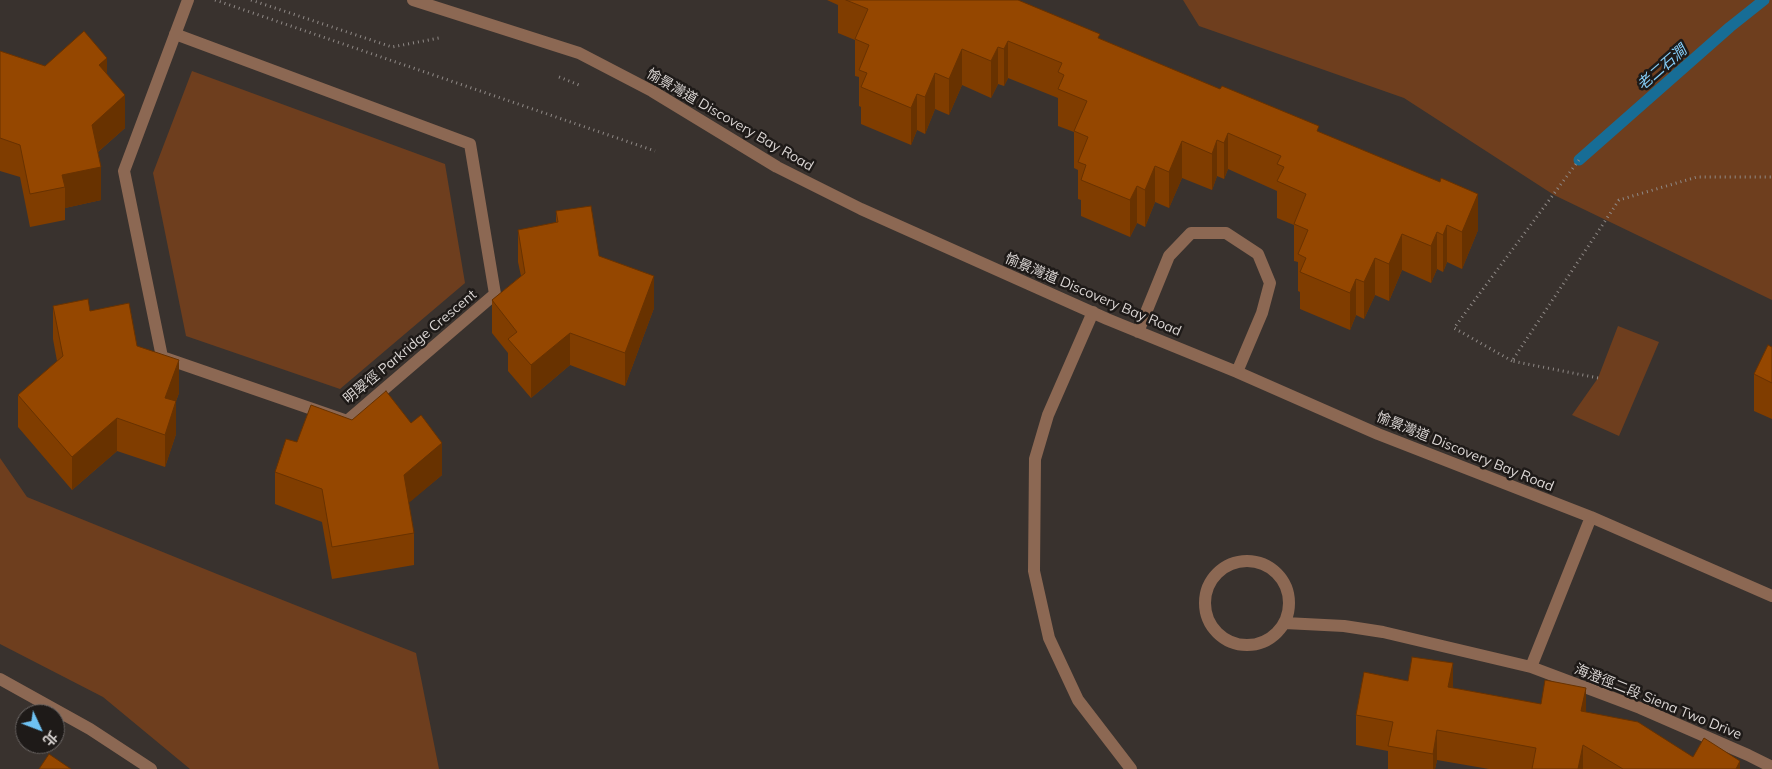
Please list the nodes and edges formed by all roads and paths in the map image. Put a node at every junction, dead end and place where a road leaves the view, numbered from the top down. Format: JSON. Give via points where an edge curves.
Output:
{"nodes":[{"id":1,"x":188,"y":0,"type":"edge"},
{"id":2,"x":215,"y":0,"type":"edge"},
{"id":3,"x":251,"y":0,"type":"edge"},
{"id":4,"x":413,"y":0,"type":"edge"},
{"id":5,"x":175,"y":34,"type":"junction"},
{"id":6,"x":447,"y":40,"type":"dead end"},
{"id":7,"x":552,"y":74,"type":"dead end"},
{"id":8,"x":579,"y":85,"type":"dead end"},
{"id":9,"x":655,"y":150,"type":"dead end"},
{"id":10,"x":1579,"y":160,"type":"dead end"},
{"id":11,"x":1772,"y":176,"type":"edge"},
{"id":12,"x":1093,"y":312,"type":"junction"},
{"id":13,"x":1138,"y":332,"type":"junction"},
{"id":14,"x":1512,"y":361,"type":"junction"},
{"id":15,"x":1237,"y":372,"type":"junction"},
{"id":16,"x":1598,"y":378,"type":"dead end"},
{"id":17,"x":1592,"y":517,"type":"junction"},
{"id":18,"x":1772,"y":596,"type":"edge"},
{"id":19,"x":1285,"y":623,"type":"junction"},
{"id":20,"x":1531,"y":667,"type":"junction"},
{"id":21,"x":0,"y":679,"type":"edge"},
{"id":22,"x":1772,"y":767,"type":"edge"},
{"id":23,"x":151,"y":769,"type":"edge"},
{"id":24,"x":1130,"y":769,"type":"edge"}],
"edges":[{"from":1,"to":5,"type":"street","name":"明翠徑 Parkridge Crescent"},
{"from":2,"to":9,"type":"path"},
{"from":3,"to":6,"type":"path","via":[[392,47],[438,38]]},
{"from":4,"to":12,"type":"street","name":"愉景灣道 Discovery Bay Road","via":[[579,53],[652,91],[777,167],[861,209]]},
{"from":5,"to":5,"type":"street","name":"明翠徑 Parkridge Crescent","via":[[470,144],[495,294],[346,420],[162,357],[124,171]]},
{"from":7,"to":8,"type":"path"},
{"from":10,"to":14,"type":"path","via":[[1454,328]]},
{"from":11,"to":14,"type":"path","via":[[1697,177],[1619,200]]},
{"from":12,"to":13,"type":"street","name":"愉景灣道 Discovery Bay Road"},
{"from":12,"to":24,"type":"street","via":[[1048,415],[1035,459],[1034,571],[1048,638],[1078,700]]},
{"from":13,"to":15,"type":"street","name":"愉景灣道 Discovery Bay Road"},
{"from":13,"to":15,"type":"street","via":[[1169,256],[1191,232],[1226,233],[1258,254],[1270,283],[1262,313]]},
{"from":14,"to":16,"type":"path"},
{"from":15,"to":17,"type":"street","name":"愉景灣道 Discovery Bay Road","via":[[1378,434]]},
{"from":17,"to":18,"type":"street","name":"愉景灣道 Discovery Bay Road"},
{"from":17,"to":20,"type":"street"},
{"from":19,"to":19,"type":"street","via":[[1264,643],[1250,646],[1228,641],[1212,628],[1206,615],[1204,600],[1208,586],[1226,566],[1239,561],[1266,565],[1277,573],[1289,596]]},
{"from":19,"to":20,"type":"street","name":"海澄徑二段 Siena Two Drive","via":[[1383,632]]},
{"from":20,"to":22,"type":"street","name":"海澄徑二段 Siena Two Drive","via":[[1640,708]]},
{"from":21,"to":23,"type":"street"}]}
